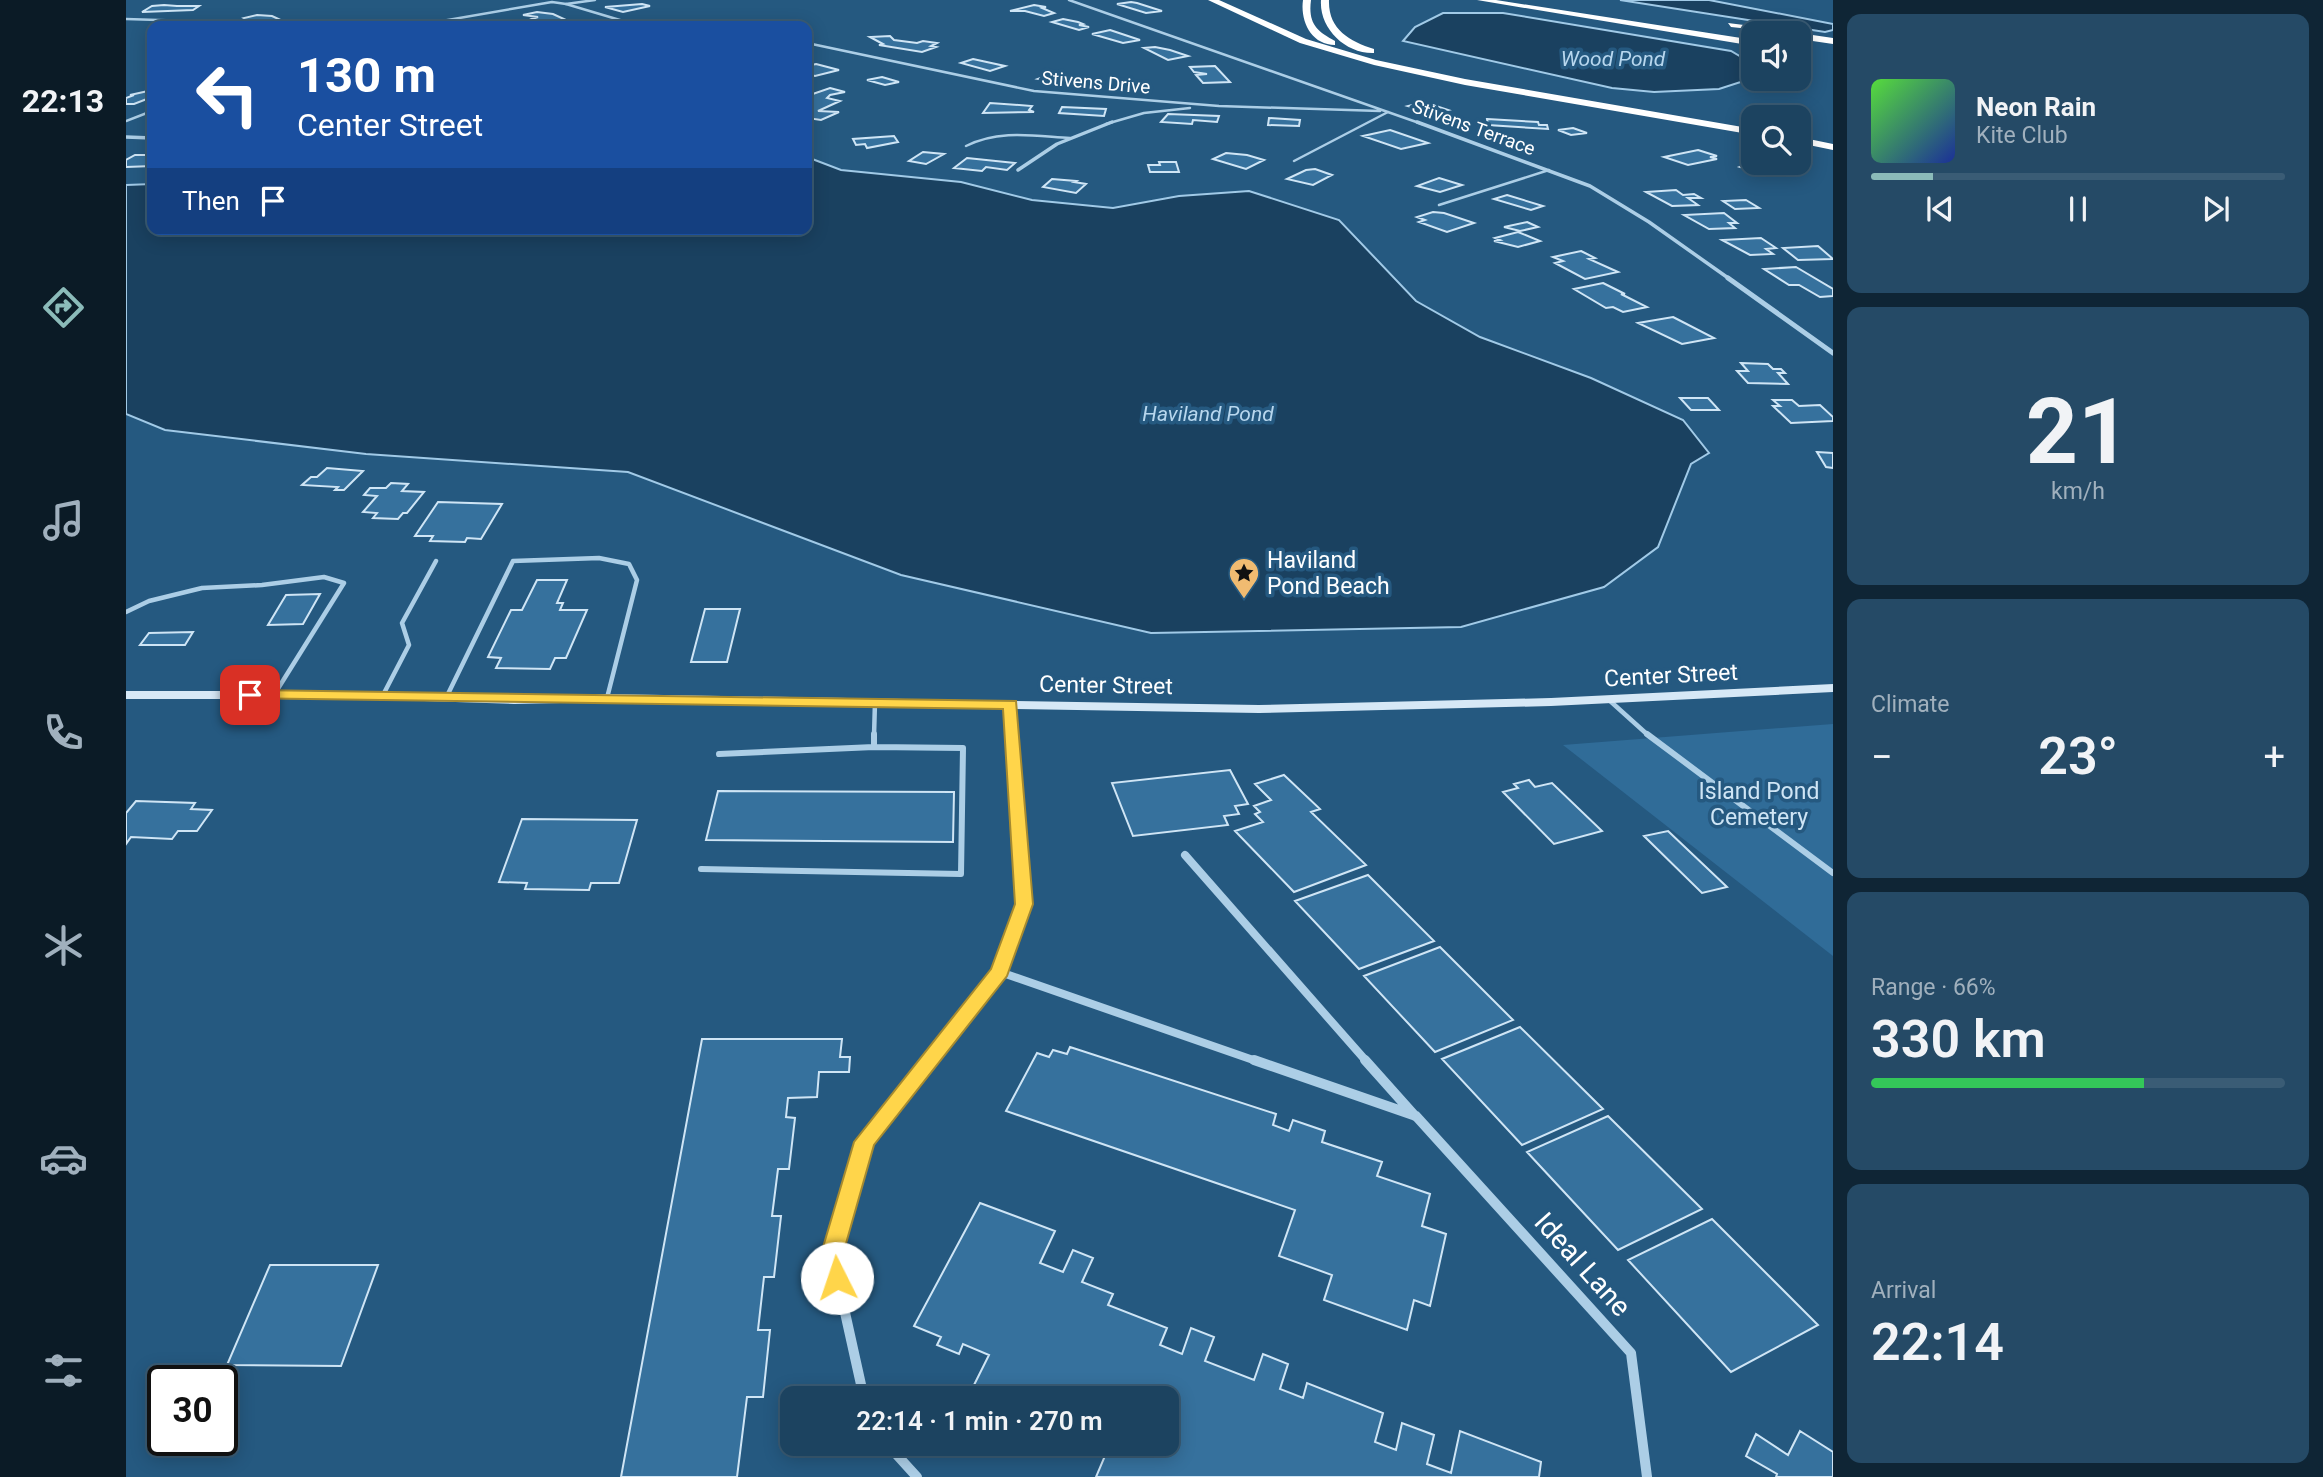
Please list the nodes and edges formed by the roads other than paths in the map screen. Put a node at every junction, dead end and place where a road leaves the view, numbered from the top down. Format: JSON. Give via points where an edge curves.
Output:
{"nodes":[{"id":1,"x":546,"y":0,"type":"edge"},
{"id":2,"x":595,"y":0,"type":"edge"},
{"id":3,"x":1069,"y":0,"type":"edge"},
{"id":4,"x":1212,"y":0,"type":"edge"},
{"id":5,"x":1307,"y":0,"type":"edge"},
{"id":6,"x":1325,"y":0,"type":"edge"},
{"id":7,"x":1481,"y":0,"type":"edge"},
{"id":8,"x":552,"y":2,"type":"edge"},
{"id":9,"x":566,"y":4,"type":"junction"},
{"id":10,"x":126,"y":19,"type":"edge"},
{"id":11,"x":190,"y":21,"type":"edge"},
{"id":12,"x":442,"y":21,"type":"edge"},
{"id":13,"x":619,"y":21,"type":"edge"},
{"id":14,"x":1716,"y":23,"type":"dead end"},
{"id":15,"x":1741,"y":27,"type":"edge"},
{"id":16,"x":1811,"y":38,"type":"edge"},
{"id":17,"x":1741,"y":41,"type":"edge"},
{"id":18,"x":1833,"y":41,"type":"edge"},
{"id":19,"x":812,"y":44,"type":"edge"},
{"id":20,"x":1465,"y":82,"type":"junction"},
{"id":21,"x":1219,"y":106,"type":"junction"},
{"id":22,"x":1388,"y":112,"type":"junction"},
{"id":23,"x":147,"y":113,"type":"edge"},
{"id":24,"x":126,"y":121,"type":"edge"},
{"id":25,"x":1741,"y":125,"type":"edge"},
{"id":26,"x":1741,"y":130,"type":"edge"},
{"id":27,"x":1811,"y":136,"type":"edge"},
{"id":28,"x":126,"y":138,"type":"edge"},
{"id":29,"x":147,"y":138,"type":"edge"},
{"id":30,"x":1070,"y":138,"type":"junction"},
{"id":31,"x":1833,"y":141,"type":"edge"},
{"id":32,"x":1811,"y":142,"type":"edge"},
{"id":33,"x":966,"y":146,"type":"dead end"},
{"id":34,"x":1833,"y":147,"type":"edge"},
{"id":35,"x":1294,"y":161,"type":"dead end"},
{"id":36,"x":1018,"y":170,"type":"dead end"},
{"id":37,"x":1550,"y":170,"type":"junction"},
{"id":38,"x":1439,"y":205,"type":"dead end"},
{"id":39,"x":1833,"y":353,"type":"edge"},
{"id":40,"x":436,"y":561,"type":"dead end"},
{"id":41,"x":126,"y":612,"type":"edge"},
{"id":42,"x":1833,"y":688,"type":"edge"},
{"id":43,"x":126,"y":695,"type":"edge"},
{"id":44,"x":274,"y":695,"type":"junction"},
{"id":45,"x":383,"y":695,"type":"junction"},
{"id":46,"x":447,"y":696,"type":"junction"},
{"id":47,"x":607,"y":698,"type":"junction"},
{"id":48,"x":1608,"y":699,"type":"junction"},
{"id":49,"x":875,"y":702,"type":"junction"},
{"id":50,"x":1010,"y":705,"type":"junction"},
{"id":51,"x":874,"y":747,"type":"junction"},
{"id":52,"x":719,"y":754,"type":"dead end"},
{"id":53,"x":1185,"y":855,"type":"dead end"},
{"id":54,"x":701,"y":869,"type":"dead end"},
{"id":55,"x":1833,"y":873,"type":"edge"},
{"id":56,"x":1000,"y":972,"type":"junction"},
{"id":57,"x":1416,"y":1116,"type":"junction"},
{"id":58,"x":861,"y":1386,"type":"edge"},
{"id":59,"x":898,"y":1456,"type":"edge"},
{"id":60,"x":917,"y":1477,"type":"edge"},
{"id":61,"x":1647,"y":1477,"type":"edge"}],
"edges":[{"from":1,"to":8,"type":"street"},
{"from":2,"to":9,"type":"street"},
{"from":3,"to":22,"type":"street","name":"Stivens Terrace"},
{"from":4,"to":20,"type":"highway","via":[[1325,49]]},
{"from":5,"to":20,"type":"highway","via":[[1304,17],[1309,28],[1340,47]]},
{"from":6,"to":25,"type":"highway","via":[[1323,16],[1328,26],[1345,39],[1422,67]]},
{"from":7,"to":17,"type":"highway"},
{"from":8,"to":9,"type":"street"},
{"from":8,"to":12,"type":"street"},
{"from":9,"to":13,"type":"lane"},
{"from":10,"to":11,"type":"street"},
{"from":14,"to":15,"type":"highway"},
{"from":16,"to":18,"type":"highway"},
{"from":19,"to":21,"type":"street","name":"Stivens Drive","via":[[1034,91]]},
{"from":20,"to":26,"type":"highway"},
{"from":21,"to":22,"type":"street","name":"Stivens Drive"},
{"from":21,"to":30,"type":"street","via":[[1143,112]]},
{"from":22,"to":35,"type":"lane"},
{"from":22,"to":37,"type":"street","name":"Stivens Terrace"},
{"from":23,"to":24,"type":"street"},
{"from":27,"to":31,"type":"highway"},
{"from":28,"to":29,"type":"street"},
{"from":30,"to":33,"type":"lane","via":[[999,135],[978,138]]},
{"from":30,"to":36,"type":"street"},
{"from":32,"to":34,"type":"highway"},
{"from":37,"to":38,"type":"lane"},
{"from":37,"to":39,"type":"street","name":"Stivens Terrace","via":[[1590,186],[1649,222]]},
{"from":40,"to":45,"type":"lane","via":[[402,623],[409,645]]},
{"from":41,"to":44,"type":"lane","via":[[149,601],[202,588],[324,577],[344,583]]},
{"from":42,"to":48,"type":"main road","name":"Center Street"},
{"from":43,"to":44,"type":"main road","name":"Center Street"},
{"from":44,"to":45,"type":"main road","name":"Center Street"},
{"from":45,"to":46,"type":"main road","name":"Center Street"},
{"from":46,"to":47,"type":"main road","name":"Center Street"},
{"from":46,"to":47,"type":"lane","via":[[513,561],[599,558],[629,564],[637,580]]},
{"from":47,"to":49,"type":"main road","name":"Center Street"},
{"from":48,"to":50,"type":"main road","name":"Center Street","via":[[1259,709]]},
{"from":48,"to":55,"type":"lane","via":[[1661,746]]},
{"from":49,"to":50,"type":"main road","name":"Center Street"},
{"from":49,"to":51,"type":"lane"},
{"from":50,"to":56,"type":"street","via":[[1024,904]]},
{"from":51,"to":52,"type":"lane"},
{"from":51,"to":54,"type":"lane","via":[[963,748],[961,874]]},
{"from":53,"to":57,"type":"street","name":"Ideal Lane"},
{"from":56,"to":57,"type":"street","name":"Ideal Lane"},
{"from":56,"to":58,"type":"street","via":[[865,1142],[832,1254]]},
{"from":57,"to":61,"type":"street","name":"Ideal Lane","via":[[1631,1353]]},
{"from":59,"to":60,"type":"street"}]}
